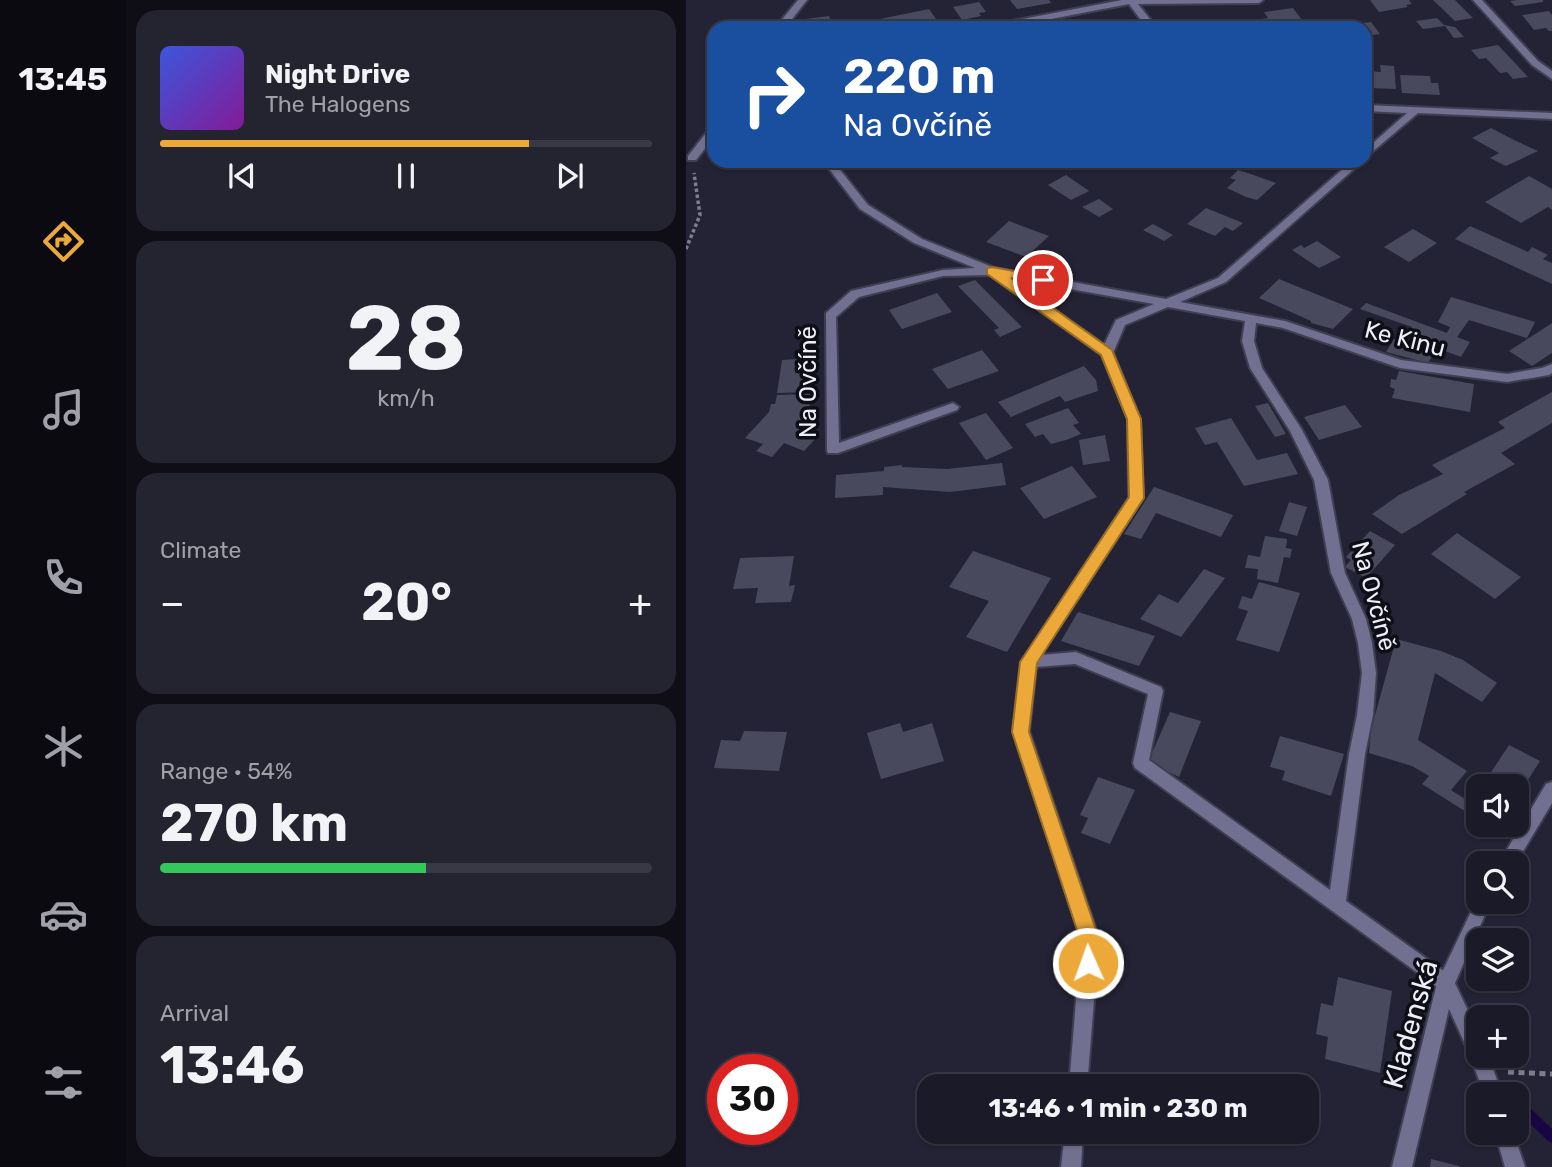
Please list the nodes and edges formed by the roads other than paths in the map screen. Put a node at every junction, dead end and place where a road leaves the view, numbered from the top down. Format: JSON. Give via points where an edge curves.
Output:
{"nodes":[{"id":1,"x":803,"y":0,"type":"edge"},
{"id":2,"x":1257,"y":0,"type":"edge"},
{"id":3,"x":1477,"y":0,"type":"edge"},
{"id":4,"x":1131,"y":1,"type":"edge"},
{"id":5,"x":786,"y":21,"type":"edge"},
{"id":6,"x":1027,"y":21,"type":"edge"},
{"id":7,"x":1147,"y":21,"type":"edge"},
{"id":8,"x":1552,"y":76,"type":"edge"},
{"id":9,"x":1372,"y":108,"type":"edge"},
{"id":10,"x":1416,"y":110,"type":"junction"},
{"id":11,"x":1552,"y":116,"type":"edge"},
{"id":12,"x":707,"y":139,"type":"edge"},
{"id":13,"x":1372,"y":149,"type":"edge"},
{"id":14,"x":692,"y":158,"type":"road end"},
{"id":15,"x":833,"y":168,"type":"edge"},
{"id":16,"x":1350,"y":168,"type":"edge"},
{"id":17,"x":992,"y":271,"type":"junction"},
{"id":18,"x":1170,"y":302,"type":"junction"},
{"id":19,"x":1251,"y":318,"type":"junction"},
{"id":20,"x":1107,"y":353,"type":"junction"},
{"id":21,"x":1552,"y":368,"type":"edge"},
{"id":22,"x":953,"y":407,"type":"dead end"},
{"id":23,"x":1029,"y":662,"type":"junction"},
{"id":24,"x":1552,"y":789,"type":"edge"},
{"id":25,"x":1514,"y":851,"type":"edge"},
{"id":26,"x":1336,"y":903,"type":"junction"},
{"id":27,"x":1477,"y":914,"type":"edge"},
{"id":28,"x":1446,"y":983,"type":"junction"},
{"id":29,"x":1466,"y":1026,"type":"edge"},
{"id":30,"x":1079,"y":1074,"type":"edge"},
{"id":31,"x":1073,"y":1144,"type":"edge"},
{"id":32,"x":1508,"y":1145,"type":"edge"},
{"id":33,"x":1071,"y":1167,"type":"edge"},
{"id":34,"x":1402,"y":1167,"type":"edge"},
{"id":35,"x":1515,"y":1167,"type":"edge"}],
"edges":[{"from":1,"to":5,"type":"street"},
{"from":2,"to":4,"type":"street"},
{"from":3,"to":8,"type":"street"},
{"from":4,"to":6,"type":"street"},
{"from":4,"to":7,"type":"street"},
{"from":9,"to":10,"type":"street"},
{"from":10,"to":11,"type":"street"},
{"from":10,"to":13,"type":"street"},
{"from":12,"to":14,"type":"street"},
{"from":15,"to":17,"type":"street","name":"Na Ovčíně","via":[[864,207],[918,241]]},
{"from":16,"to":18,"type":"street","via":[[1222,280]]},
{"from":17,"to":18,"type":"street","name":"Na Ovčíně"},
{"from":17,"to":20,"type":"street","name":"Na Ovčíně"},
{"from":17,"to":22,"type":"street","name":"Na Ovčíně","via":[[943,273],[855,295],[830,316],[833,450]]},
{"from":18,"to":19,"type":"street","name":"Na Ovčíně"},
{"from":18,"to":20,"type":"street","via":[[1120,323]]},
{"from":19,"to":21,"type":"street","name":"Ke Kinu","via":[[1400,364],[1452,373],[1507,378]]},
{"from":19,"to":26,"type":"street","name":"Na Ovčíně","via":[[1248,341],[1256,368],[1297,430],[1321,480],[1338,573],[1366,643],[1365,715]]},
{"from":20,"to":23,"type":"street","via":[[1134,419],[1136,498]]},
{"from":23,"to":26,"type":"street","via":[[1076,658],[1156,691],[1142,763]]},
{"from":23,"to":30,"type":"street","via":[[1021,732],[1090,939]]},
{"from":24,"to":25,"type":"street"},
{"from":26,"to":28,"type":"street"},
{"from":27,"to":28,"type":"street","name":"Kladenská"},
{"from":28,"to":29,"type":"street"},
{"from":28,"to":34,"type":"street","name":"Kladenská"},
{"from":31,"to":33,"type":"street"},
{"from":32,"to":35,"type":"street"}]}
